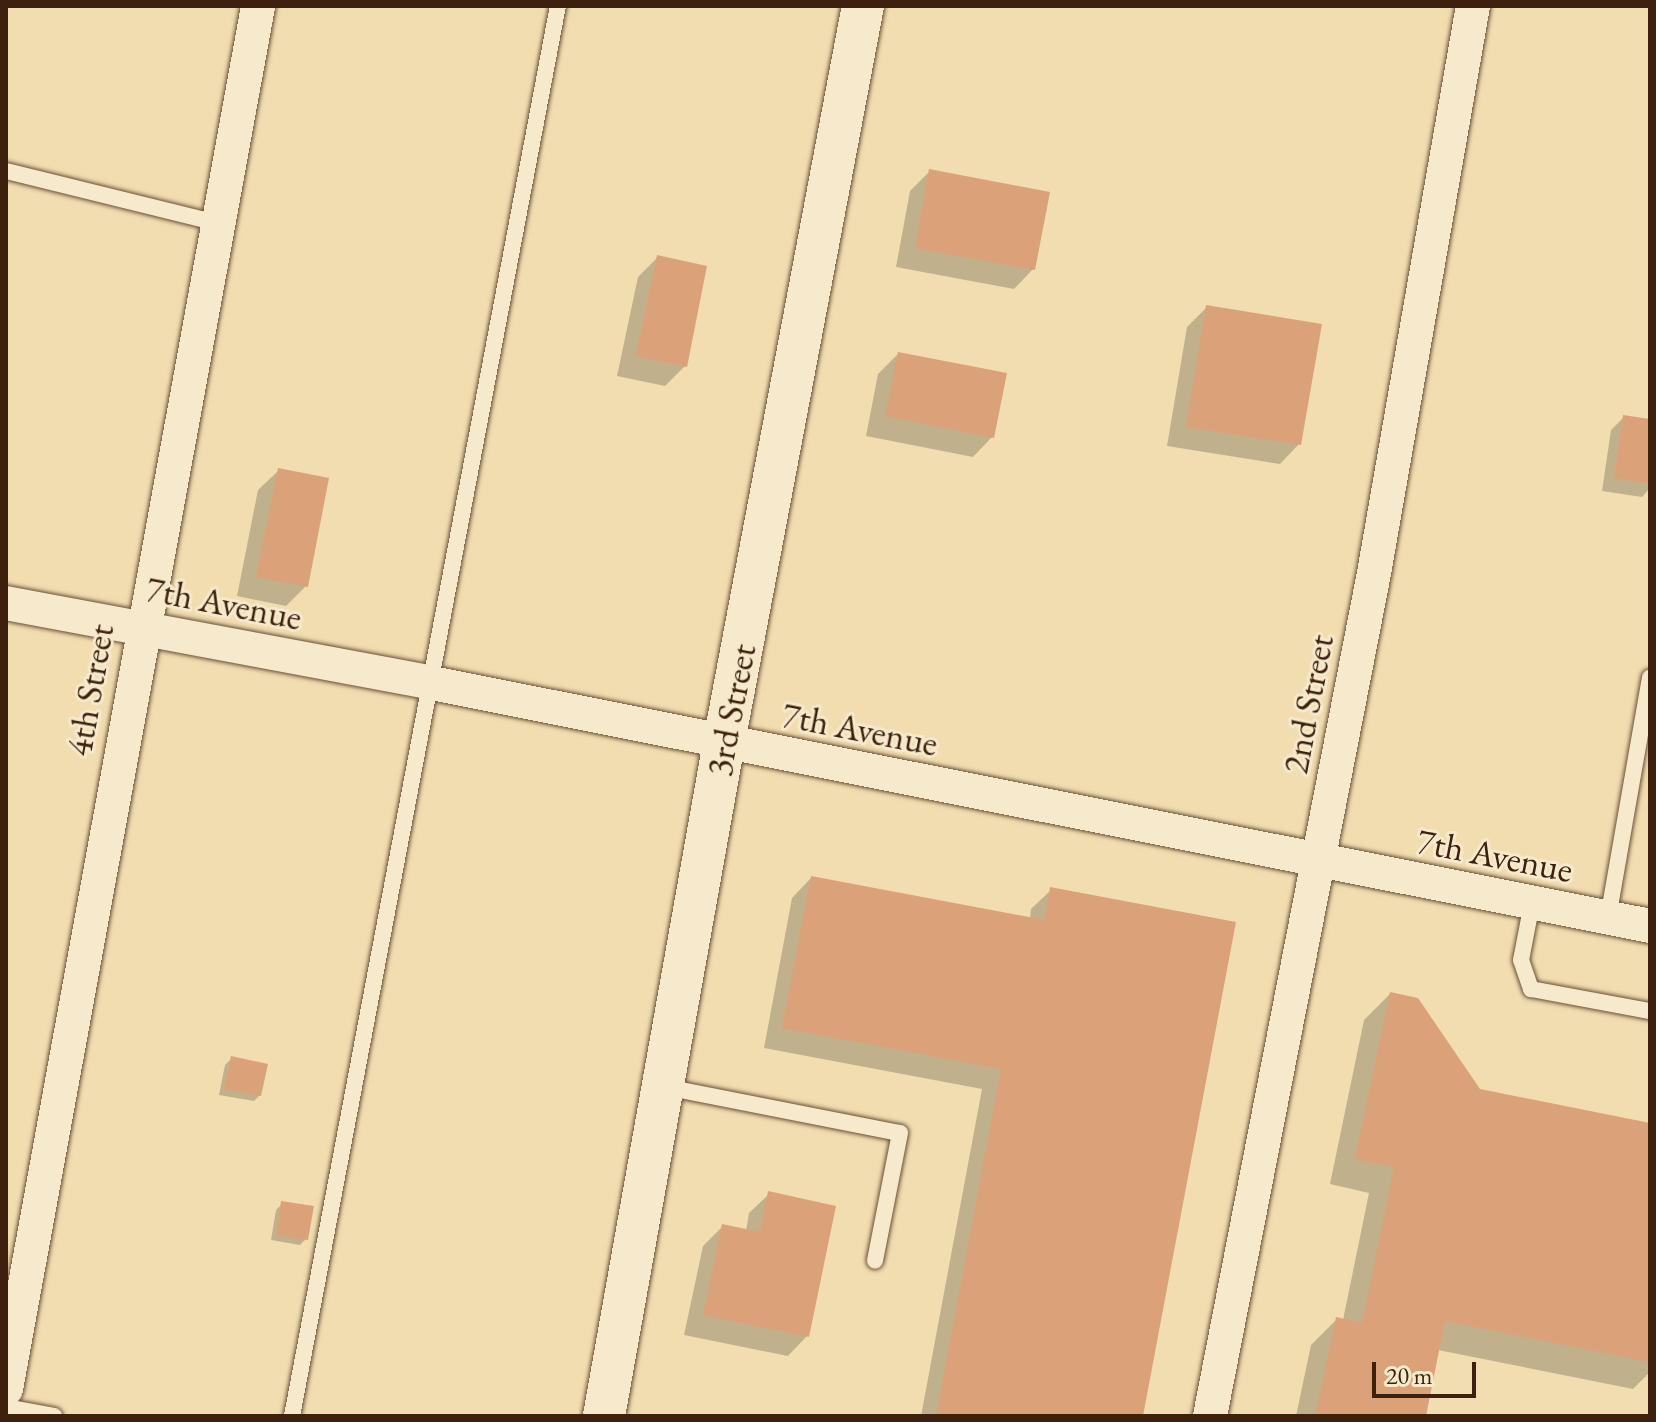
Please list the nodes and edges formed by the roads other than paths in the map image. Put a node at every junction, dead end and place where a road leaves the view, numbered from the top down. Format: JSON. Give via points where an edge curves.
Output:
{"nodes":[{"id":1,"x":258,"y":6,"type":"edge"},
{"id":2,"x":558,"y":6,"type":"edge"},
{"id":3,"x":863,"y":6,"type":"edge"},
{"id":4,"x":1473,"y":6,"type":"edge"},
{"id":5,"x":6,"y":171,"type":"edge"},
{"id":6,"x":218,"y":223,"type":"junction"},
{"id":7,"x":6,"y":603,"type":"edge"},
{"id":8,"x":142,"y":628,"type":"junction"},
{"id":9,"x":1650,"y":678,"type":"edge"},
{"id":10,"x":432,"y":683,"type":"junction"},
{"id":11,"x":724,"y":742,"type":"junction"},
{"id":12,"x":1318,"y":861,"type":"junction"},
{"id":13,"x":1532,"y":903,"type":"junction"},
{"id":14,"x":1608,"y":918,"type":"junction"},
{"id":15,"x":1650,"y":926,"type":"edge"},
{"id":16,"x":1650,"y":1011,"type":"edge"},
{"id":17,"x":663,"y":1086,"type":"junction"},
{"id":18,"x":875,"y":1261,"type":"dead end"},
{"id":19,"x":6,"y":1389,"type":"edge"},
{"id":20,"x":6,"y":1407,"type":"edge"},
{"id":21,"x":54,"y":1416,"type":"edge"},
{"id":22,"x":292,"y":1416,"type":"edge"},
{"id":23,"x":604,"y":1416,"type":"edge"},
{"id":24,"x":1210,"y":1416,"type":"edge"}],
"edges":[{"from":1,"to":6,"type":"street","name":"4th Street"},
{"from":2,"to":10,"type":"lane"},
{"from":3,"to":11,"type":"street","name":"3rd Street"},
{"from":4,"to":12,"type":"street","name":"2nd Street","via":[[1377,558]]},
{"from":5,"to":6,"type":"lane"},
{"from":6,"to":8,"type":"street","name":"4th Street"},
{"from":7,"to":8,"type":"street","name":"7th Avenue"},
{"from":8,"to":10,"type":"street","name":"7th Avenue"},
{"from":8,"to":19,"type":"street","name":"4th Street"},
{"from":9,"to":14,"type":"lane"},
{"from":10,"to":11,"type":"street","name":"7th Avenue"},
{"from":10,"to":22,"type":"lane"},
{"from":11,"to":12,"type":"street","name":"7th Avenue"},
{"from":11,"to":17,"type":"street","name":"3rd Street"},
{"from":12,"to":13,"type":"street","name":"7th Avenue"},
{"from":12,"to":24,"type":"street","name":"2nd Street"},
{"from":13,"to":14,"type":"street","name":"7th Avenue"},
{"from":13,"to":16,"type":"lane","via":[[1521,960],[1531,989]]},
{"from":14,"to":15,"type":"street","name":"7th Avenue"},
{"from":17,"to":18,"type":"lane","via":[[900,1133]]},
{"from":17,"to":23,"type":"street","name":"3rd Street"},
{"from":20,"to":21,"type":"lane"}]}
